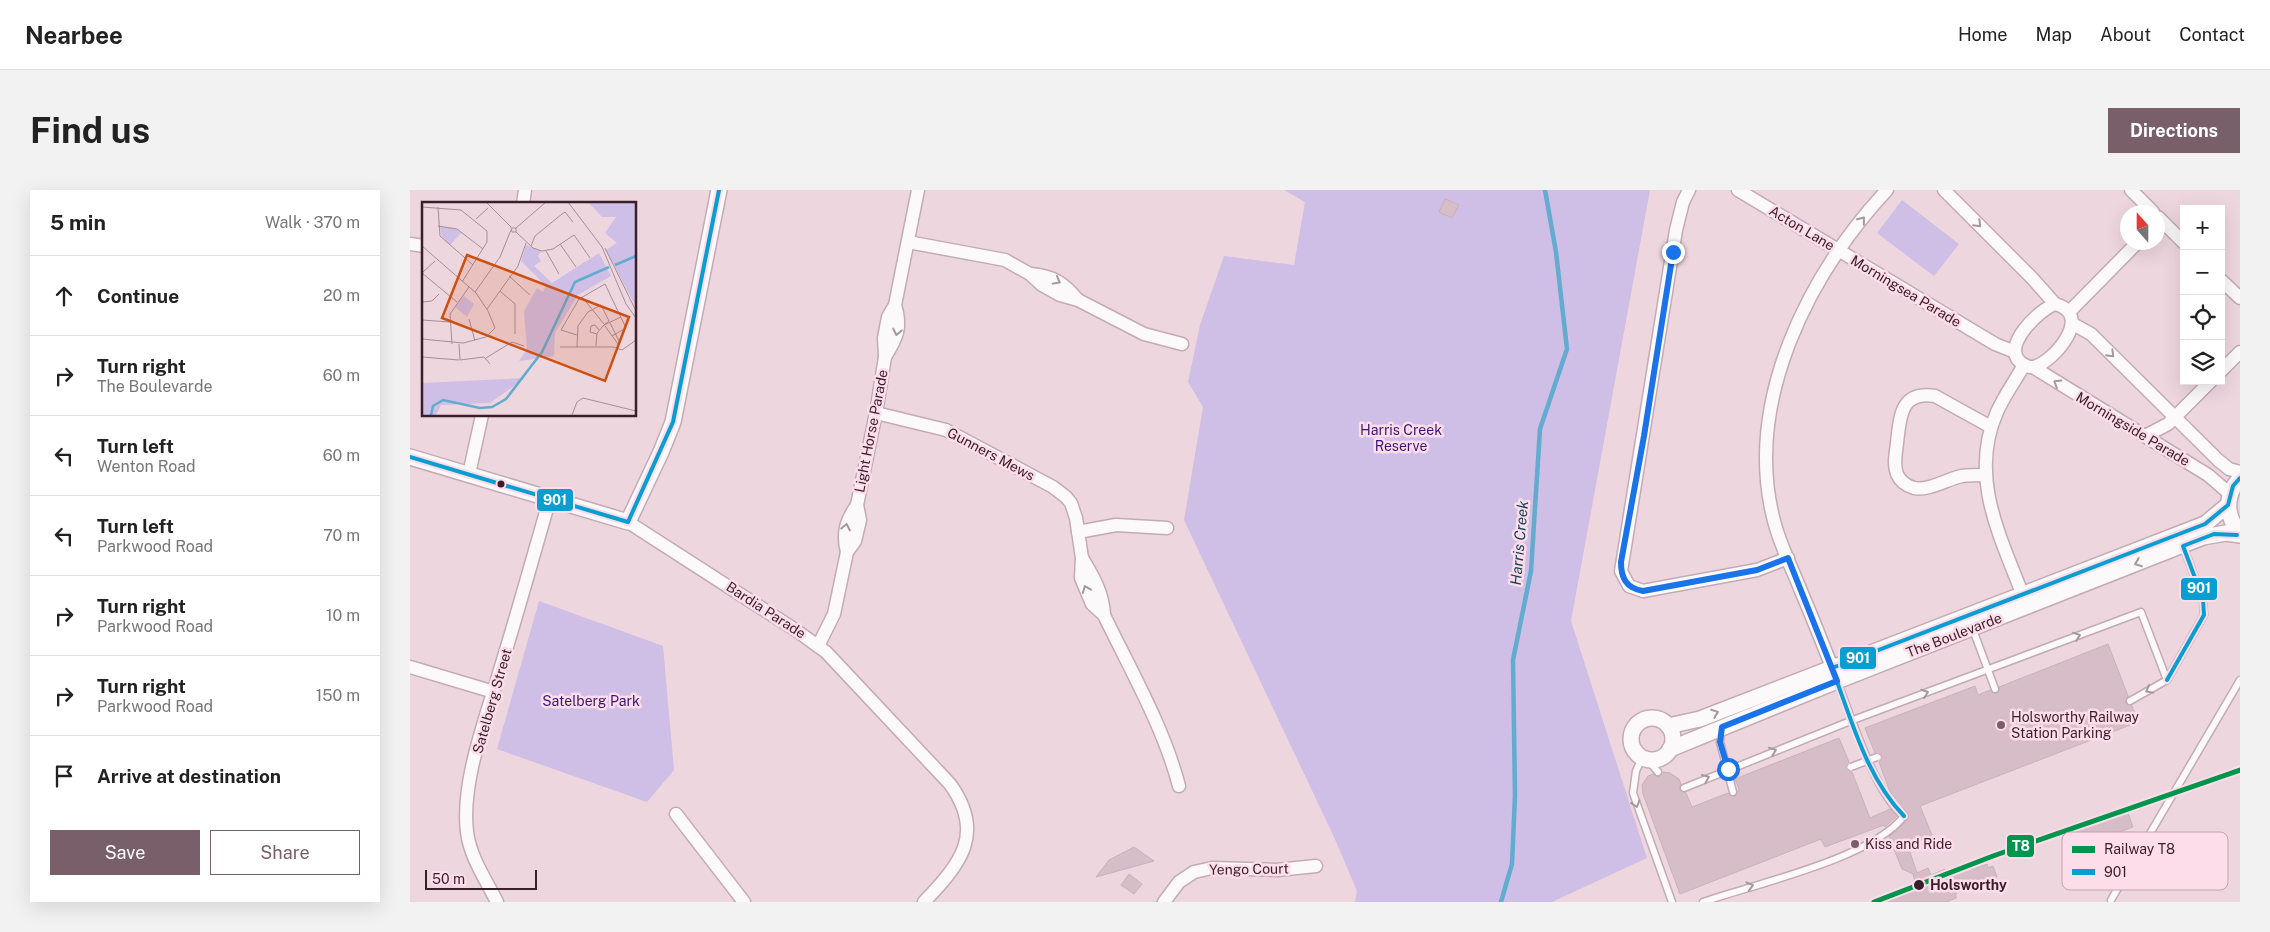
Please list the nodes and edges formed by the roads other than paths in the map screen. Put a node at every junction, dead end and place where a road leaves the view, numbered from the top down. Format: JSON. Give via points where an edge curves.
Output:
{"nodes":[{"id":1,"x":719,"y":190,"type":"edge"},
{"id":2,"x":918,"y":190,"type":"edge"},
{"id":3,"x":1689,"y":190,"type":"edge"},
{"id":4,"x":1738,"y":190,"type":"edge"},
{"id":5,"x":1887,"y":190,"type":"edge"},
{"id":6,"x":1944,"y":190,"type":"edge"},
{"id":7,"x":2131,"y":190,"type":"edge"},
{"id":8,"x":2145,"y":205,"type":"edge"},
{"id":9,"x":2165,"y":225,"type":"edge"},
{"id":10,"x":2180,"y":239,"type":"edge"},
{"id":11,"x":908,"y":242,"type":"junction"},
{"id":12,"x":2131,"y":250,"type":"edge"},
{"id":13,"x":1839,"y":251,"type":"junction"},
{"id":14,"x":2225,"y":284,"type":"edge"},
{"id":15,"x":2240,"y":298,"type":"edge"},
{"id":16,"x":2055,"y":304,"type":"junction"},
{"id":17,"x":2071,"y":317,"type":"junction"},
{"id":18,"x":1182,"y":344,"type":"dead end"},
{"id":19,"x":2015,"y":352,"type":"junction"},
{"id":20,"x":2240,"y":352,"type":"edge"},
{"id":21,"x":2029,"y":366,"type":"junction"},
{"id":22,"x":2225,"y":367,"type":"edge"},
{"id":23,"x":2207,"y":385,"type":"edge"},
{"id":24,"x":876,"y":414,"type":"junction"},
{"id":25,"x":482,"y":416,"type":"edge"},
{"id":26,"x":2175,"y":418,"type":"junction"},
{"id":27,"x":1991,"y":427,"type":"junction"},
{"id":28,"x":2145,"y":436,"type":"junction"},
{"id":29,"x":410,"y":457,"type":"edge"},
{"id":30,"x":2240,"y":472,"type":"edge"},
{"id":31,"x":469,"y":474,"type":"junction"},
{"id":32,"x":1985,"y":475,"type":"junction"},
{"id":33,"x":2240,"y":478,"type":"edge"},
{"id":34,"x":550,"y":498,"type":"junction"},
{"id":35,"x":2229,"y":499,"type":"junction"},
{"id":36,"x":628,"y":522,"type":"junction"},
{"id":37,"x":1167,"y":528,"type":"dead end"},
{"id":38,"x":1078,"y":532,"type":"junction"},
{"id":39,"x":2240,"y":534,"type":"edge"},
{"id":40,"x":2183,"y":546,"type":"junction"},
{"id":41,"x":1788,"y":558,"type":"junction"},
{"id":42,"x":2022,"y":593,"type":"junction"},
{"id":43,"x":1969,"y":621,"type":"junction"},
{"id":44,"x":818,"y":646,"type":"junction"},
{"id":45,"x":410,"y":667,"type":"edge"},
{"id":46,"x":1987,"y":670,"type":"junction"},
{"id":47,"x":1835,"y":674,"type":"junction"},
{"id":48,"x":2167,"y":680,"type":"junction"},
{"id":49,"x":2240,"y":680,"type":"edge"},
{"id":50,"x":1994,"y":689,"type":"dead end"},
{"id":51,"x":494,"y":692,"type":"junction"},
{"id":52,"x":2130,"y":701,"type":"dead end"},
{"id":53,"x":1853,"y":720,"type":"junction"},
{"id":54,"x":1668,"y":726,"type":"junction"},
{"id":55,"x":1722,"y":727,"type":"junction"},
{"id":56,"x":1670,"y":749,"type":"junction"},
{"id":57,"x":1877,"y":757,"type":"dead end"},
{"id":58,"x":1645,"y":759,"type":"junction"},
{"id":59,"x":1851,"y":768,"type":"dead end"},
{"id":60,"x":1728,"y":769,"type":"junction"},
{"id":61,"x":1658,"y":772,"type":"dead end"},
{"id":62,"x":1180,"y":786,"type":"dead end"},
{"id":63,"x":1684,"y":788,"type":"dead end"},
{"id":64,"x":1733,"y":792,"type":"dead end"},
{"id":65,"x":676,"y":814,"type":"dead end"},
{"id":66,"x":2151,"y":832,"type":"edge"},
{"id":67,"x":1316,"y":866,"type":"dead end"},
{"id":68,"x":2117,"y":890,"type":"edge"},
{"id":69,"x":2111,"y":900,"type":"dead end"},
{"id":70,"x":497,"y":902,"type":"edge"},
{"id":71,"x":744,"y":902,"type":"edge"},
{"id":72,"x":924,"y":902,"type":"edge"},
{"id":73,"x":1164,"y":902,"type":"edge"},
{"id":74,"x":1672,"y":902,"type":"edge"},
{"id":75,"x":1703,"y":902,"type":"edge"}],
"edges":[{"from":1,"to":36,"type":"street","via":[[677,407],[668,436]]},
{"from":2,"to":11,"type":"street","name":"Light Horse Parade"},
{"from":3,"to":41,"type":"street","via":[[1676,230],[1621,571],[1629,586],[1643,591],[1757,570]]},
{"from":4,"to":13,"type":"street","name":"Acton Lane"},
{"from":13,"to":5,"type":"street","name":"Morningsea Parade","one_way":true},
{"from":6,"to":16,"type":"street","one_way":true},
{"from":7,"to":8,"type":"street"},
{"from":9,"to":10,"type":"street"},
{"from":11,"to":18,"type":"street","via":[[996,257],[1030,274],[1060,295],[1078,300],[1144,334]]},
{"from":11,"to":24,"type":"street","name":"Light Horse Parade","via":[[895,305],[888,317],[884,338]]},
{"from":12,"to":17,"type":"street"},
{"from":13,"to":19,"type":"street","name":"Morningsea Parade","via":[[1995,344]]},
{"from":13,"to":41,"type":"street","via":[[1811,295],[1793,332],[1772,404],[1766,457],[1768,490],[1774,521]]},
{"from":14,"to":15,"type":"street"},
{"from":16,"to":17,"type":"street","name":"Morningside Parade","via":[[2063,306]]},
{"from":16,"to":19,"type":"street","via":[[2033,319],[2016,343]]},
{"from":17,"to":21,"type":"street","via":[[2068,335],[2051,356]]},
{"from":17,"to":26,"type":"street","name":"Morningside Parade","one_way":true},
{"from":19,"to":21,"type":"street","via":[[2017,359]]},
{"from":20,"to":22,"type":"street"},
{"from":21,"to":27,"type":"street","via":[[2003,400]]},
{"from":28,"to":21,"type":"street","name":"Morningside Parade","one_way":true},
{"from":23,"to":26,"type":"street"},
{"from":24,"to":38,"type":"street","name":"Gunners Mews","via":[[946,430],[1053,487],[1071,503]]},
{"from":24,"to":44,"type":"street","name":"Light Horse Parade","via":[[856,505],[860,520],[855,541],[847,552],[834,614]]},
{"from":25,"to":31,"type":"street"},
{"from":26,"to":28,"type":"street"},
{"from":26,"to":30,"type":"street","name":"Morningside Parade","via":[[2218,460]]},
{"from":27,"to":32,"type":"street"},
{"from":27,"to":32,"type":"street","via":[[1928,395],[1912,398],[1899,420],[1895,466],[1900,480],[1907,485],[1920,488],[1963,476]]},
{"from":28,"to":35,"type":"street","name":"Morningside Parade","via":[[2208,475]]},
{"from":29,"to":31,"type":"street","name":"Bardia Parade"},
{"from":31,"to":34,"type":"street","name":"Bardia Parade"},
{"from":32,"to":42,"type":"street","via":[[1992,514]]},
{"from":33,"to":35,"type":"street","name":"The Boulevarde"},
{"from":34,"to":36,"type":"street","name":"Bardia Parade"},
{"from":34,"to":51,"type":"street","name":"Satelberg Street"},
{"from":35,"to":39,"type":"street","via":[[2230,516]]},
{"from":35,"to":42,"type":"street","name":"The Boulevarde","via":[[2205,524]]},
{"from":36,"to":44,"type":"street","name":"Bardia Parade"},
{"from":37,"to":38,"type":"street","via":[[1116,525]]},
{"from":38,"to":62,"type":"street","name":"Gunners Mews","via":[[1082,558],[1103,600],[1104,615],[1168,749]]},
{"from":39,"to":40,"type":"street","name":"The Boulevarde","via":[[2214,534]]},
{"from":40,"to":43,"type":"street","name":"The Boulevarde","one_way":true},
{"from":40,"to":48,"type":"lane","via":[[2203,599],[2204,615]]},
{"from":41,"to":47,"type":"street"},
{"from":42,"to":43,"type":"street","name":"The Boulevarde"},
{"from":43,"to":46,"type":"lane"},
{"from":43,"to":47,"type":"street","name":"The Boulevarde"},
{"from":44,"to":72,"type":"street","name":"Bardia Parade","via":[[833,658],[950,784],[963,806],[967,832],[960,859]]},
{"from":45,"to":51,"type":"street"},
{"from":46,"to":48,"type":"lane","one_way":true,"via":[[2141,612]]},
{"from":46,"to":50,"type":"lane"},
{"from":53,"to":46,"type":"lane","one_way":true},
{"from":47,"to":53,"type":"lane"},
{"from":54,"to":47,"type":"street","name":"The Boulevarde","one_way":true,"via":[[1700,719]]},
{"from":47,"to":55,"type":"street","name":"The Boulevarde"},
{"from":48,"to":52,"type":"lane","one_way":true},
{"from":49,"to":66,"type":"lane"},
{"from":51,"to":70,"type":"street","name":"Satelberg Street","via":[[466,802],[467,834],[476,862]]},
{"from":60,"to":53,"type":"lane","one_way":true},
{"from":75,"to":53,"type":"lane","one_way":true,"via":[[1789,876],[1855,850],[1880,838],[1904,816],[1878,784]]},
{"from":54,"to":56,"type":"street","via":[[1673,735]]},
{"from":54,"to":58,"type":"street","via":[[1660,719],[1650,718],[1634,727],[1631,744],[1634,751]]},
{"from":55,"to":56,"type":"street","name":"The Boulevarde"},
{"from":55,"to":60,"type":"lane","via":[[1720,742]]},
{"from":56,"to":58,"type":"street","via":[[1661,758]]},
{"from":57,"to":59,"type":"lane","bridge":true},
{"from":58,"to":61,"type":"lane"},
{"from":58,"to":74,"type":"lane","one_way":true,"via":[[1636,771],[1633,793]]},
{"from":63,"to":60,"type":"lane","one_way":true},
{"from":60,"to":64,"type":"lane"},
{"from":65,"to":71,"type":"street"},
{"from":67,"to":73,"type":"street","name":"Yengo Court","via":[[1277,870],[1212,868],[1194,872],[1179,882]]},
{"from":68,"to":69,"type":"lane"}]}
